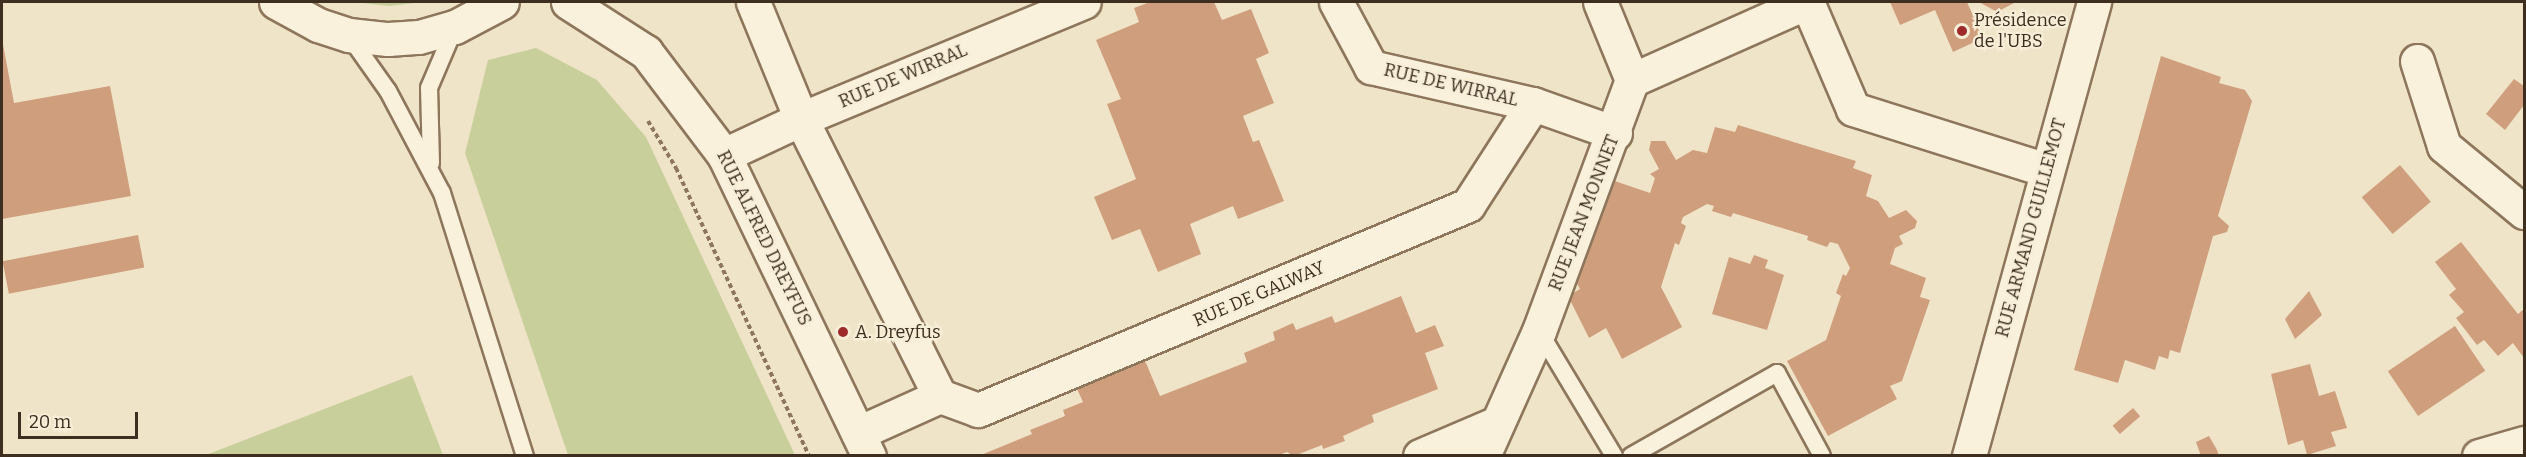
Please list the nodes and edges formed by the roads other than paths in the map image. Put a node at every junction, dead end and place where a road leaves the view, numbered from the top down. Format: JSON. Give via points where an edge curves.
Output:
{"nodes":[{"id":1,"x":276,"y":2,"type":"edge"},
{"id":2,"x":502,"y":2,"type":"edge"},
{"id":3,"x":568,"y":2,"type":"edge"},
{"id":4,"x":753,"y":2,"type":"edge"},
{"id":5,"x":1084,"y":2,"type":"edge"},
{"id":6,"x":1336,"y":2,"type":"edge"},
{"id":7,"x":1600,"y":2,"type":"edge"},
{"id":8,"x":2094,"y":2,"type":"edge"},
{"id":9,"x":1808,"y":3,"type":"edge"},
{"id":10,"x":455,"y":27,"type":"junction"},
{"id":11,"x":348,"y":35,"type":"junction"},
{"id":12,"x":2417,"y":61,"type":"dead end"},
{"id":13,"x":1632,"y":80,"type":"junction"},
{"id":14,"x":1533,"y":104,"type":"junction"},
{"id":15,"x":801,"y":119,"type":"junction"},
{"id":16,"x":1615,"y":133,"type":"junction"},
{"id":17,"x":724,"y":154,"type":"junction"},
{"id":18,"x":431,"y":167,"type":"junction"},
{"id":19,"x":2047,"y":170,"type":"junction"},
{"id":20,"x":2524,"y":212,"type":"edge"},
{"id":21,"x":1539,"y":331,"type":"junction"},
{"id":22,"x":940,"y":396,"type":"junction"},
{"id":23,"x":1497,"y":423,"type":"junction"},
{"id":24,"x":2524,"y":442,"type":"edge"},
{"id":25,"x":863,"y":444,"type":"edge"},
{"id":26,"x":525,"y":456,"type":"edge"},
{"id":27,"x":1420,"y":456,"type":"edge"},
{"id":28,"x":1484,"y":456,"type":"edge"},
{"id":29,"x":1614,"y":456,"type":"edge"},
{"id":30,"x":1631,"y":456,"type":"edge"},
{"id":31,"x":1822,"y":456,"type":"edge"},
{"id":32,"x":1969,"y":456,"type":"edge"},
{"id":33,"x":2479,"y":456,"type":"edge"}],
"edges":[{"from":1,"to":11,"type":"street","via":[[318,25]]},
{"from":2,"to":10,"type":"street"},
{"from":3,"to":17,"type":"street","name":"RUE ALFRED DREYFUS","via":[[646,52]]},
{"from":4,"to":15,"type":"street"},
{"from":5,"to":15,"type":"street","name":"RUE DE WIRRAL"},
{"from":6,"to":14,"type":"street","name":"RUE DE WIRRAL","via":[[1371,66]]},
{"from":7,"to":13,"type":"street"},
{"from":8,"to":19,"type":"street","name":"RUE ARMAND GUILLEMOT"},
{"from":9,"to":13,"type":"street"},
{"from":9,"to":19,"type":"street","via":[[1853,109]]},
{"from":10,"to":11,"type":"street","via":[[419,37]]},
{"from":10,"to":18,"type":"lane","via":[[429,88]]},
{"from":11,"to":18,"type":"lane","via":[[388,90]]},
{"from":12,"to":20,"type":"street","via":[[2444,146]]},
{"from":13,"to":16,"type":"street","name":"RUE JEAN MONNET"},
{"from":14,"to":16,"type":"street"},
{"from":14,"to":22,"type":"street","name":"RUE DE GALWAY","via":[[1468,205],[978,410]]},
{"from":15,"to":17,"type":"street","name":"RUE DE WIRRAL"},
{"from":15,"to":22,"type":"street"},
{"from":16,"to":21,"type":"street","name":"RUE JEAN MONNET"},
{"from":17,"to":25,"type":"street","name":"RUE ALFRED DREYFUS"},
{"from":18,"to":26,"type":"lane"},
{"from":19,"to":32,"type":"street","name":"RUE ARMAND GUILLEMOT"},
{"from":21,"to":23,"type":"street","name":"RUE JEAN MONNET"},
{"from":21,"to":29,"type":"lane"},
{"from":22,"to":25,"type":"street"},
{"from":23,"to":27,"type":"street"},
{"from":23,"to":28,"type":"street","name":"RUE JEAN MONNET"},
{"from":24,"to":33,"type":"street"},
{"from":30,"to":31,"type":"lane","via":[[1777,372]]}]}
